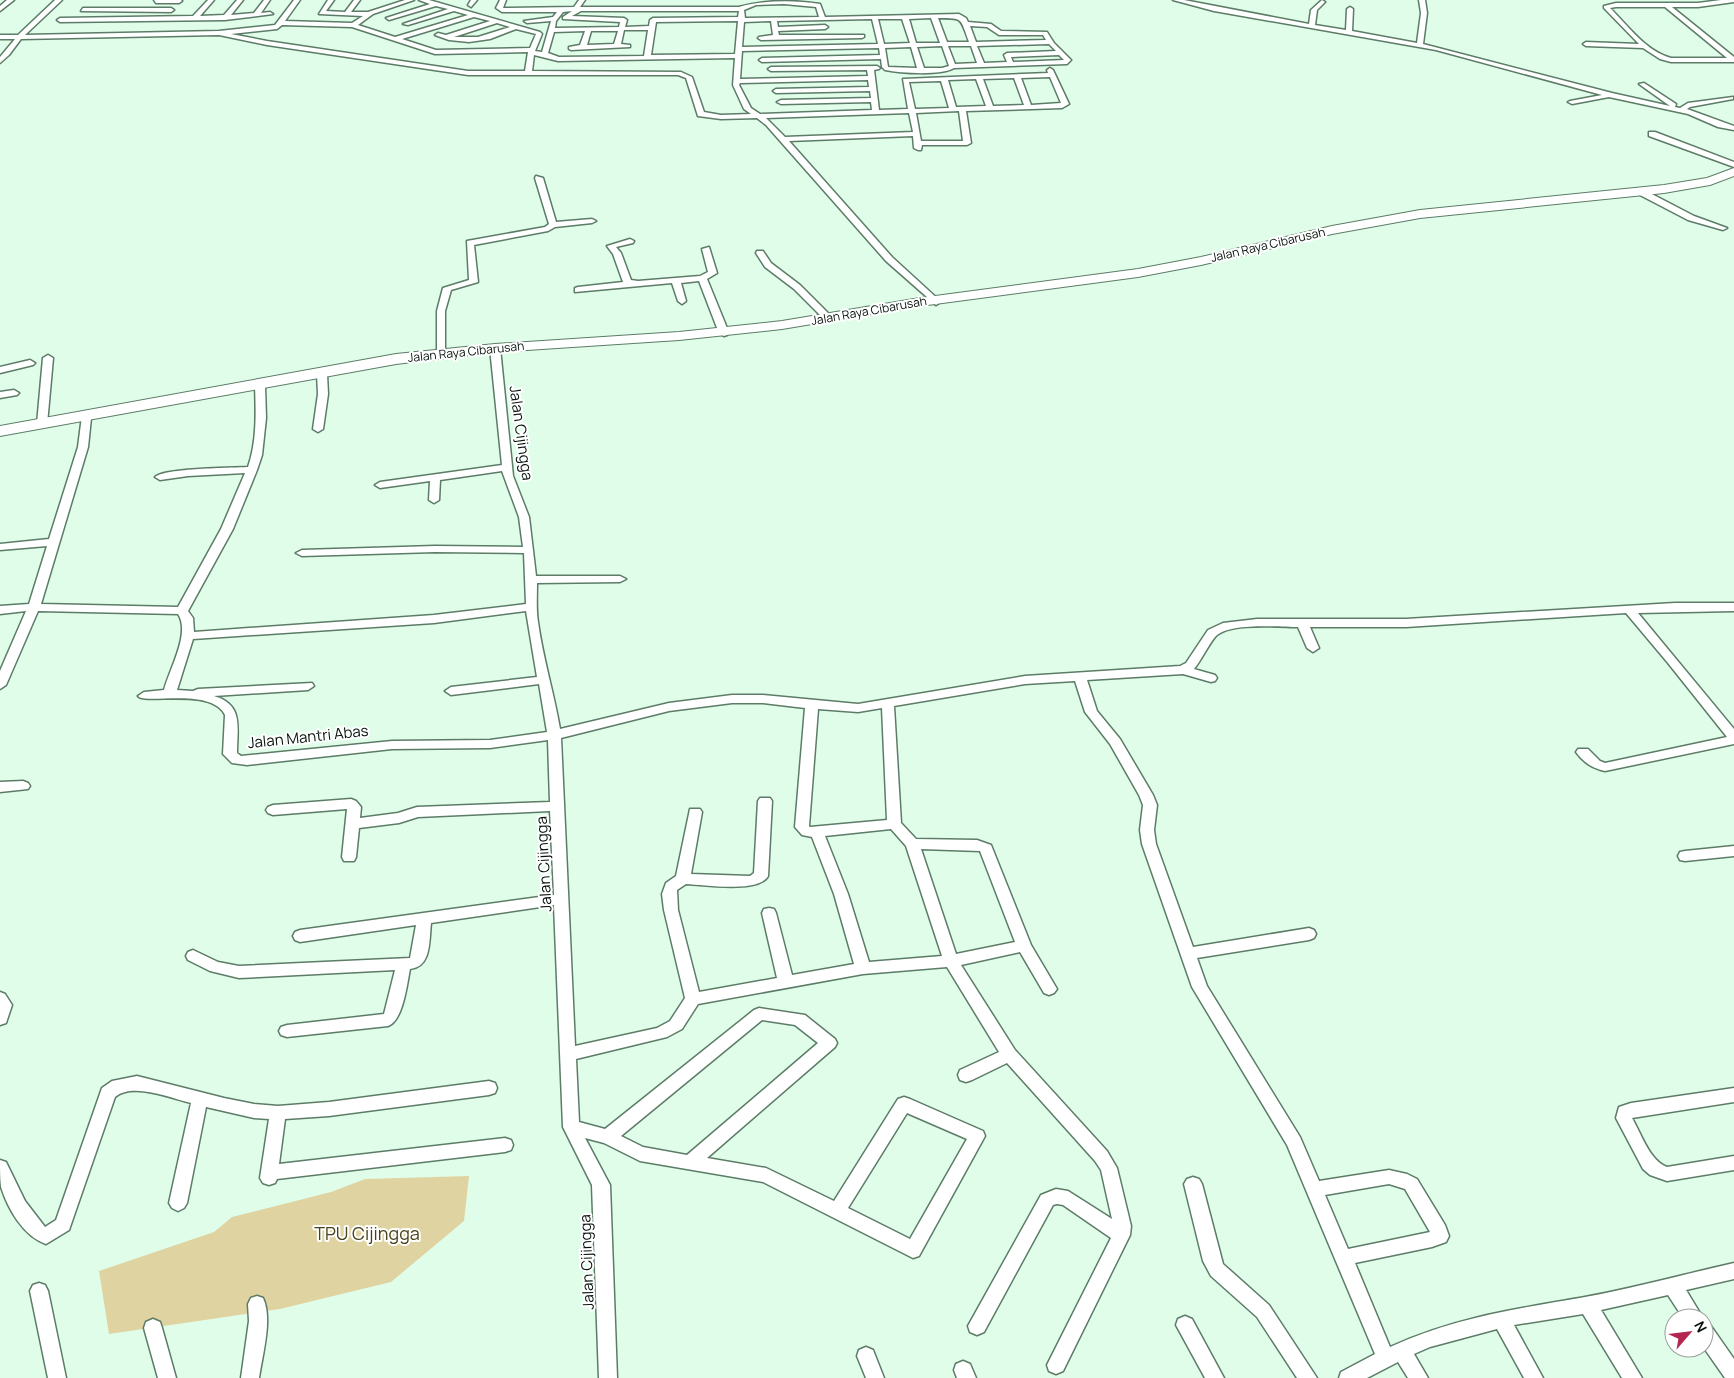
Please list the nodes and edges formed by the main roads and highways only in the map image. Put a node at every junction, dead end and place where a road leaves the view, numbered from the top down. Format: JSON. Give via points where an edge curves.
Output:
{"nodes":[{"id":1,"x":1734,"y":174,"type":"edge"},
{"id":2,"x":928,"y":302,"type":"junction"},
{"id":3,"x":897,"y":307,"type":"junction"},
{"id":4,"x":495,"y":348,"type":"junction"},
{"id":5,"x":0,"y":432,"type":"edge"}],
"edges":[{"from":1,"to":2,"type":"main road","name":"Jalan Raya Cibarusah","via":[[1664,189],[1420,214],[1138,273]]},
{"from":1,"to":2,"type":"main road","name":"Jalan Raya Cibarusah","via":[[1713,182],[1643,193],[1422,215],[1163,270]]},
{"from":2,"to":3,"type":"main road","name":"Jalan Raya Cibarusah"},
{"from":3,"to":4,"type":"main road","name":"Jalan Raya Cibarusah","via":[[724,333]]},
{"from":3,"to":4,"type":"main road","name":"Jalan Raya Cibarusah","via":[[725,334]]},
{"from":4,"to":5,"type":"main road","name":"Jalan Raya Cibarusah","via":[[396,360]]},
{"from":4,"to":5,"type":"main road","name":"Jalan Raya Cibarusah","via":[[374,362]]}]}
